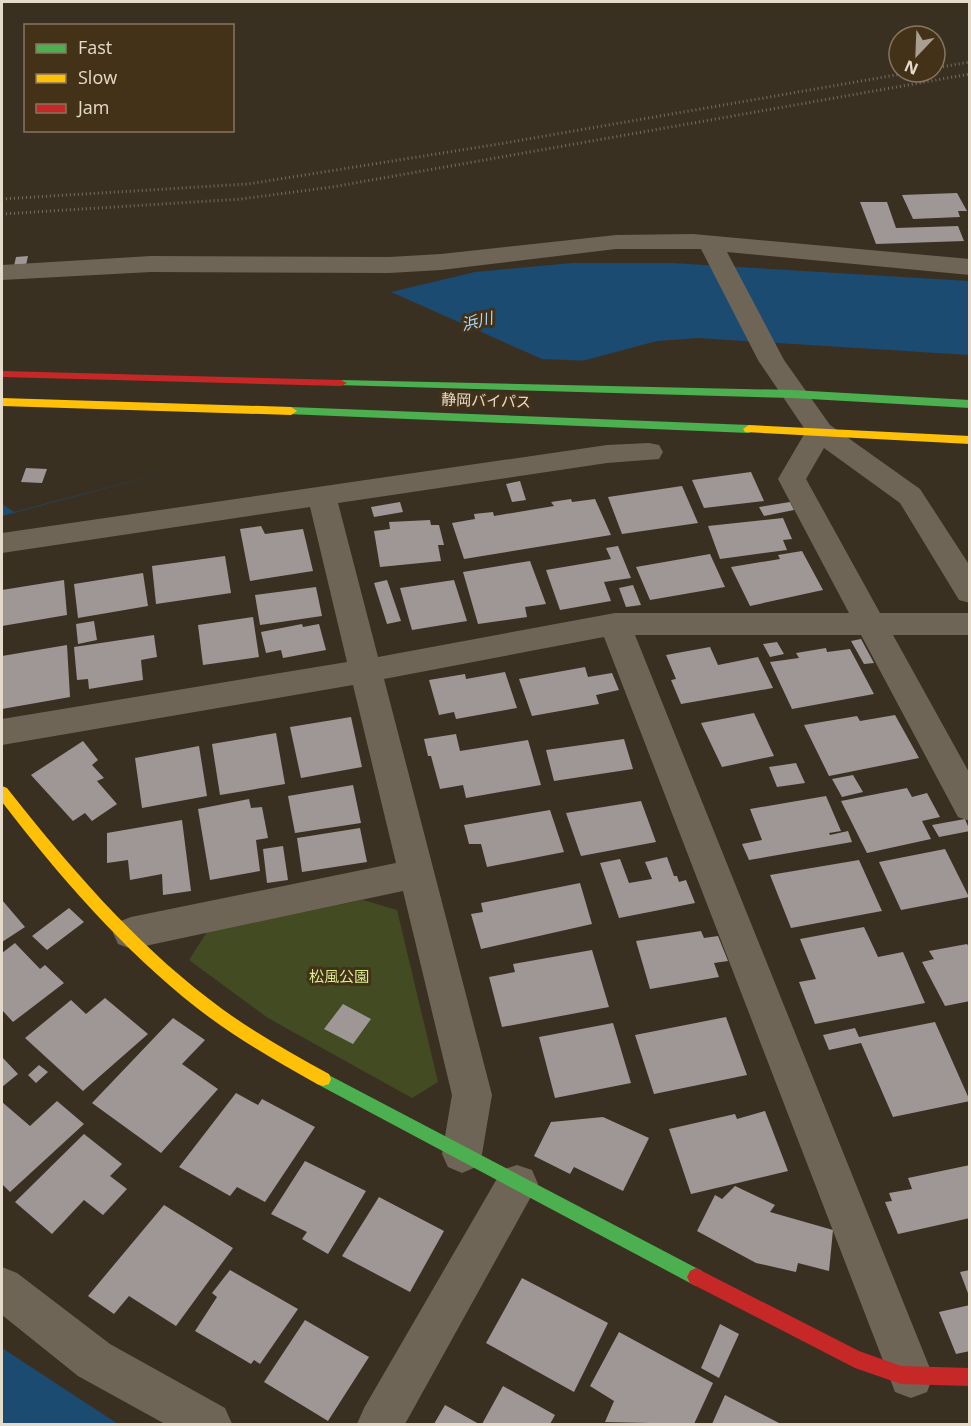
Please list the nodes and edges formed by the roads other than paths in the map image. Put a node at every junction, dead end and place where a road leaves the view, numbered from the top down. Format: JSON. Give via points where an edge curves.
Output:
{"nodes":[{"id":1,"x":714,"y":249,"type":"junction"},
{"id":2,"x":969,"y":267,"type":"edge"},
{"id":3,"x":2,"y":273,"type":"edge"},
{"id":4,"x":2,"y":374,"type":"edge"},
{"id":5,"x":792,"y":394,"type":"junction"},
{"id":6,"x":2,"y":402,"type":"edge"},
{"id":7,"x":969,"y":404,"type":"edge"},
{"id":8,"x":820,"y":431,"type":"junction"},
{"id":9,"x":969,"y":440,"type":"edge"},
{"id":10,"x":650,"y":452,"type":"dead end"},
{"id":11,"x":322,"y":497,"type":"junction"},
{"id":12,"x":2,"y":543,"type":"edge"},
{"id":13,"x":969,"y":592,"type":"edge"},
{"id":14,"x":615,"y":624,"type":"junction"},
{"id":15,"x":969,"y":624,"type":"edge"},
{"id":16,"x":870,"y":625,"type":"junction"},
{"id":17,"x":365,"y":671,"type":"junction"},
{"id":18,"x":2,"y":732,"type":"edge"},
{"id":19,"x":2,"y":792,"type":"edge"},
{"id":20,"x":969,"y":807,"type":"edge"},
{"id":21,"x":417,"y":873,"type":"junction"},
{"id":22,"x":131,"y":933,"type":"junction"},
{"id":23,"x":462,"y":1154,"type":"junction"},
{"id":24,"x":517,"y":1184,"type":"junction"},
{"id":25,"x":2,"y":1288,"type":"edge"},
{"id":26,"x":911,"y":1376,"type":"junction"},
{"id":27,"x":969,"y":1377,"type":"edge"},
{"id":28,"x":209,"y":1425,"type":"edge"},
{"id":29,"x":380,"y":1425,"type":"edge"}],
"edges":[{"from":1,"to":2,"type":"street"},
{"from":1,"to":3,"type":"street","via":[[616,242],[441,262],[151,264]]},
{"from":1,"to":5,"type":"street"},
{"from":4,"to":5,"type":"main road","name":"静岡バイパス"},
{"from":5,"to":7,"type":"main road","name":"静岡バイパス"},
{"from":5,"to":8,"type":"street"},
{"from":6,"to":8,"type":"main road","name":"静岡バイパス"},
{"from":8,"to":9,"type":"main road","name":"静岡バイパス"},
{"from":8,"to":13,"type":"street","via":[[910,496]]},
{"from":8,"to":16,"type":"street","via":[[792,479]]},
{"from":10,"to":11,"type":"street","via":[[606,454]]},
{"from":11,"to":12,"type":"street"},
{"from":11,"to":17,"type":"street"},
{"from":14,"to":16,"type":"street"},
{"from":14,"to":17,"type":"street"},
{"from":14,"to":26,"type":"street"},
{"from":15,"to":16,"type":"street"},
{"from":16,"to":20,"type":"street"},
{"from":17,"to":18,"type":"street"},
{"from":17,"to":21,"type":"street"},
{"from":19,"to":22,"type":"main road","via":[[43,845]]},
{"from":21,"to":22,"type":"street"},
{"from":21,"to":23,"type":"street","via":[[472,1095]]},
{"from":22,"to":23,"type":"main road","via":[[169,975],[222,1017],[304,1069]]},
{"from":23,"to":24,"type":"main road"},
{"from":24,"to":26,"type":"main road","via":[[855,1359]]},
{"from":24,"to":29,"type":"street"},
{"from":25,"to":28,"type":"street","via":[[94,1360]]},
{"from":26,"to":27,"type":"main road"}]}
